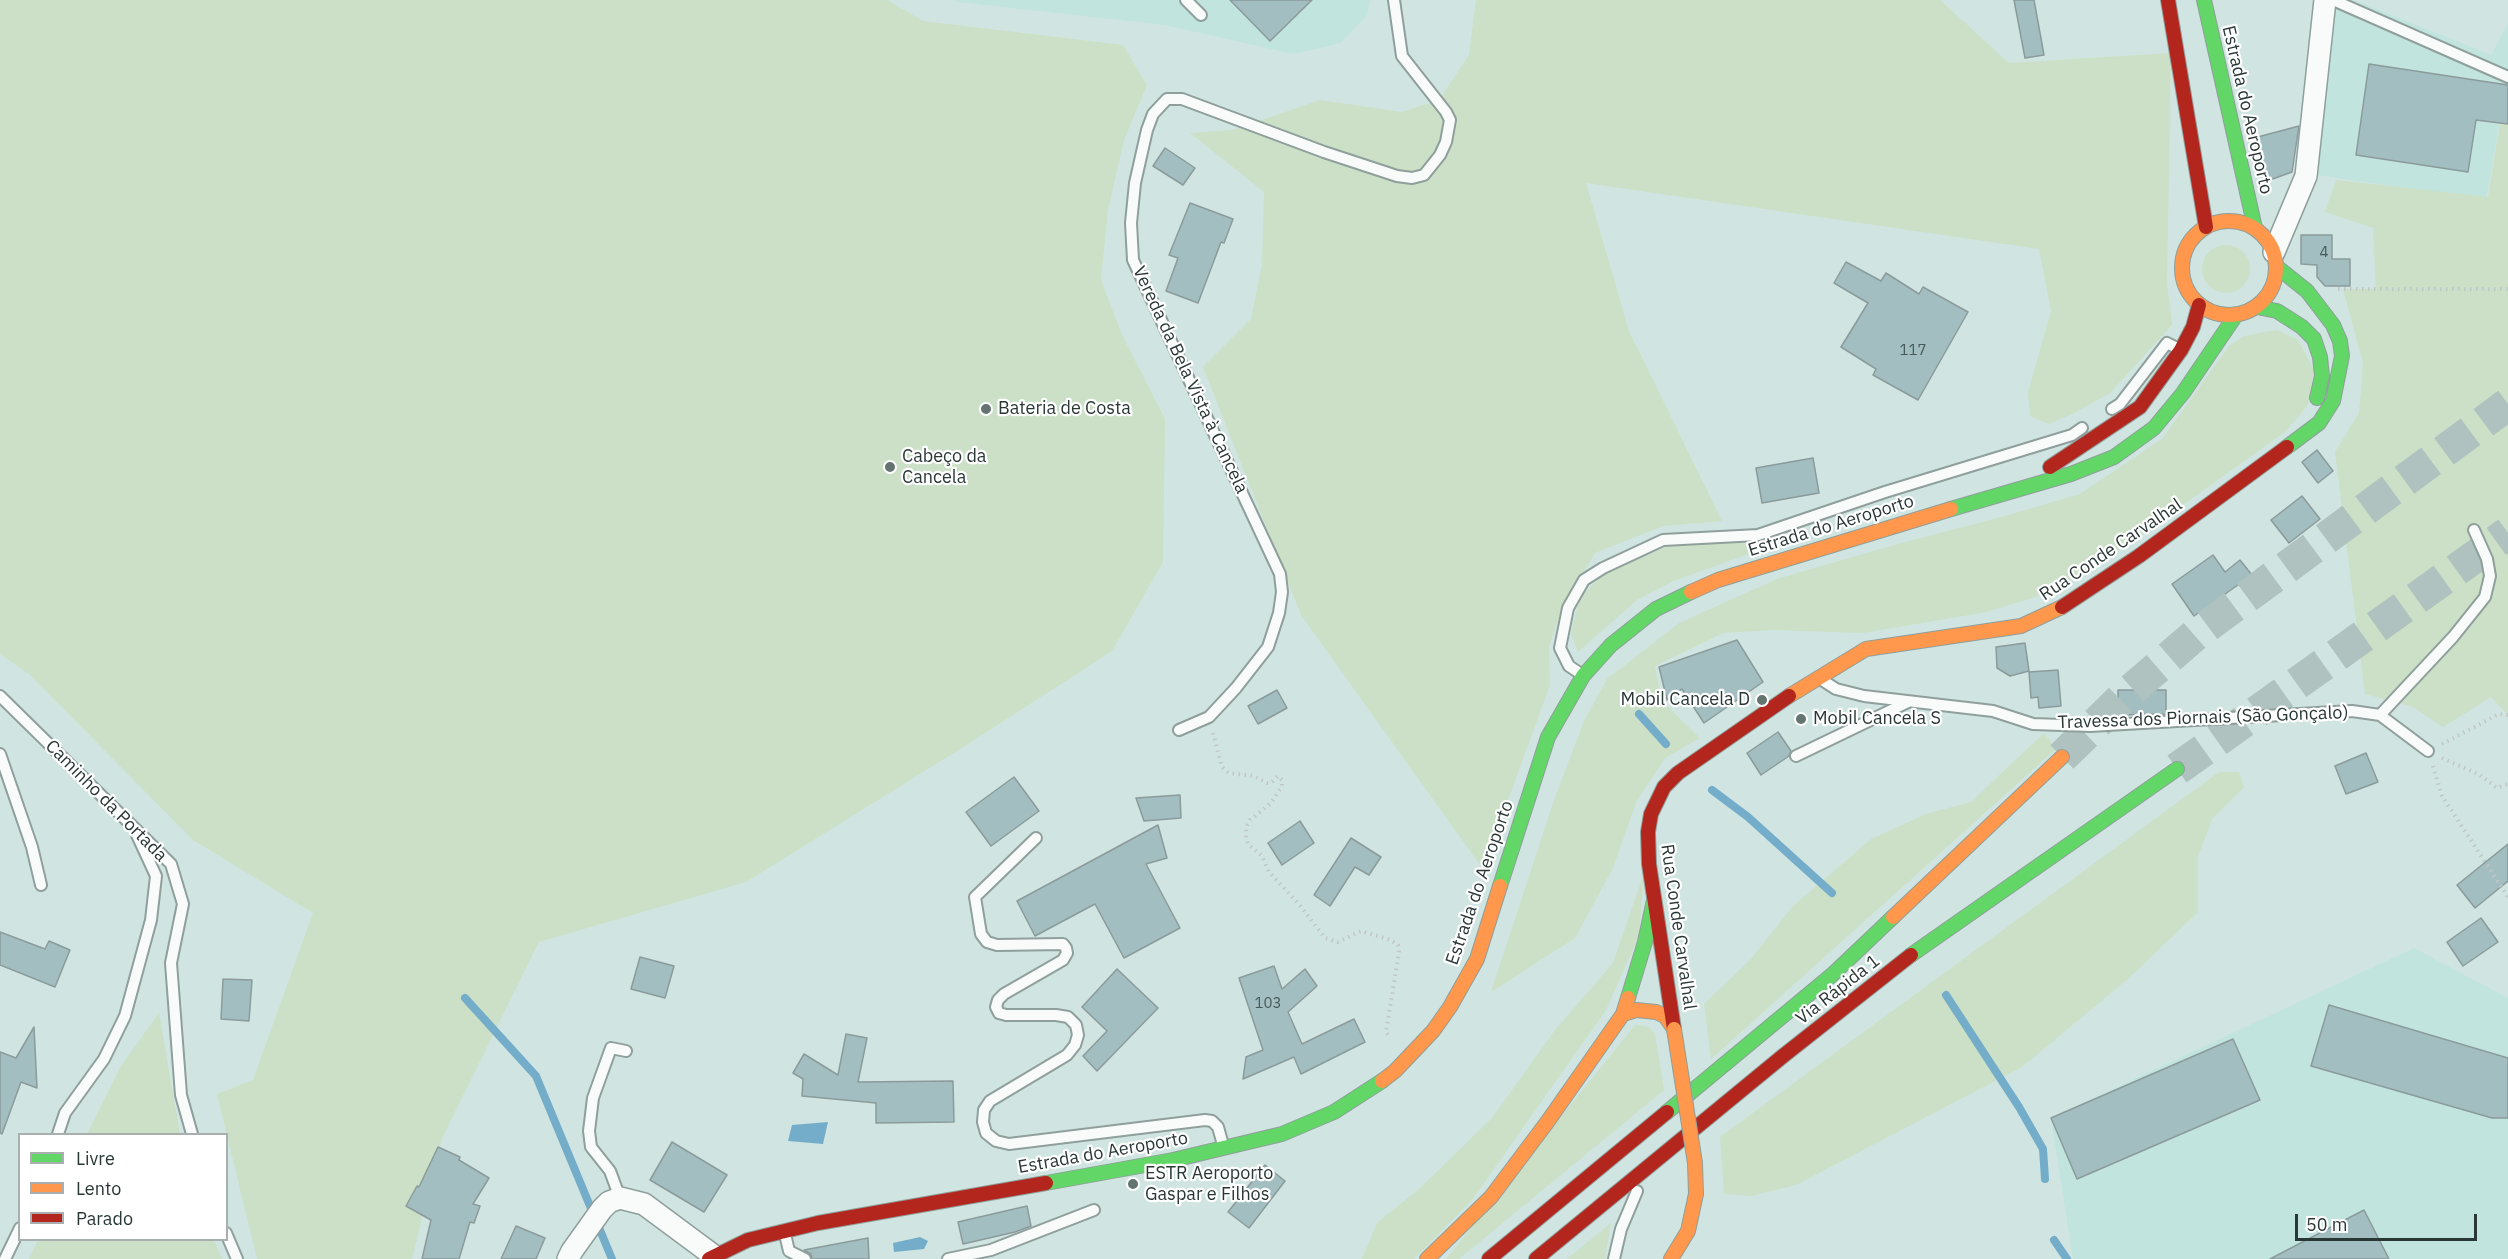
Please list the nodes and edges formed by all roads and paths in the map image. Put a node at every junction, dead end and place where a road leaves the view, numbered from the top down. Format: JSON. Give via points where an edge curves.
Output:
{"nodes":[{"id":1,"x":1186,"y":0,"type":"edge"},
{"id":2,"x":1394,"y":0,"type":"edge"},
{"id":3,"x":2168,"y":0,"type":"edge"},
{"id":4,"x":2204,"y":0,"type":"edge"},
{"id":5,"x":2325,"y":0,"type":"edge"},
{"id":6,"x":2333,"y":0,"type":"edge"},
{"id":7,"x":1201,"y":15,"type":"dead end"},
{"id":8,"x":2508,"y":77,"type":"edge"},
{"id":9,"x":2206,"y":227,"type":"junction"},
{"id":10,"x":2255,"y":228,"type":"junction"},
{"id":11,"x":2276,"y":259,"type":"junction"},
{"id":12,"x":2508,"y":289,"type":"edge"},
{"id":13,"x":2307,"y":291,"type":"junction"},
{"id":14,"x":2199,"y":305,"type":"junction"},
{"id":15,"x":2257,"y":307,"type":"junction"},
{"id":16,"x":2236,"y":315,"type":"junction"},
{"id":17,"x":2181,"y":350,"type":"junction"},
{"id":18,"x":2293,"y":442,"type":"junction"},
{"id":19,"x":2021,"y":487,"type":"junction"},
{"id":20,"x":2474,"y":530,"type":"dead end"},
{"id":21,"x":1583,"y":676,"type":"junction"},
{"id":22,"x":1817,"y":677,"type":"junction"},
{"id":23,"x":0,"y":696,"type":"edge"},
{"id":24,"x":1908,"y":702,"type":"junction"},
{"id":25,"x":2380,"y":715,"type":"junction"},
{"id":26,"x":2508,"y":715,"type":"edge"},
{"id":27,"x":1209,"y":717,"type":"junction"},
{"id":28,"x":1179,"y":730,"type":"dead end"},
{"id":29,"x":2428,"y":751,"type":"junction"},
{"id":30,"x":0,"y":754,"type":"edge"},
{"id":31,"x":1796,"y":756,"type":"dead end"},
{"id":32,"x":2062,"y":757,"type":"tunnel mouth"},
{"id":33,"x":2177,"y":769,"type":"tunnel mouth"},
{"id":34,"x":2508,"y":784,"type":"edge"},
{"id":35,"x":134,"y":829,"type":"junction"},
{"id":36,"x":1036,"y":838,"type":"dead end"},
{"id":37,"x":41,"y":885,"type":"dead end"},
{"id":38,"x":2508,"y":897,"type":"edge"},
{"id":39,"x":1653,"y":900,"type":"junction"},
{"id":40,"x":1623,"y":1014,"type":"junction"},
{"id":41,"x":1674,"y":1029,"type":"junction"},
{"id":42,"x":1398,"y":1035,"type":"dead end"},
{"id":43,"x":626,"y":1051,"type":"dead end"},
{"id":44,"x":58,"y":1133,"type":"edge"},
{"id":45,"x":192,"y":1133,"type":"edge"},
{"id":46,"x":1223,"y":1149,"type":"junction"},
{"id":47,"x":1652,"y":1164,"type":"junction"},
{"id":48,"x":611,"y":1203,"type":"junction"},
{"id":49,"x":1094,"y":1210,"type":"dead end"},
{"id":50,"x":784,"y":1231,"type":"junction"},
{"id":51,"x":18,"y":1232,"type":"edge"},
{"id":52,"x":228,"y":1238,"type":"edge"},
{"id":53,"x":711,"y":1258,"type":"edge"},
{"id":54,"x":5,"y":1259,"type":"edge"},
{"id":55,"x":237,"y":1259,"type":"edge"},
{"id":56,"x":568,"y":1259,"type":"edge"},
{"id":57,"x":805,"y":1259,"type":"edge"},
{"id":58,"x":948,"y":1259,"type":"edge"},
{"id":59,"x":1427,"y":1259,"type":"edge"},
{"id":60,"x":1489,"y":1259,"type":"edge"},
{"id":61,"x":1536,"y":1259,"type":"edge"},
{"id":62,"x":1614,"y":1259,"type":"edge"},
{"id":63,"x":1671,"y":1259,"type":"edge"}],
"edges":[{"from":1,"to":7,"type":"lane"},
{"from":2,"to":27,"type":"lane","name":"Vereda da Bela Vista à Cancela","via":[[1402,56],[1450,120],[1440,155],[1424,175],[1397,176],[1182,99],[1167,99],[1153,114],[1147,130],[1135,183],[1133,260],[1280,574],[1282,592],[1268,646]]},
{"from":3,"to":9,"type":"main road"},
{"from":4,"to":10,"type":"main road","name":"Estrada do Aeroporto"},
{"from":5,"to":11,"type":"street","via":[[2306,176]]},
{"from":6,"to":8,"type":"lane"},
{"from":9,"to":10,"type":"main road","via":[[2225,220]]},
{"from":9,"to":14,"type":"main road","via":[[2187,247],[2182,262],[2188,293]]},
{"from":10,"to":11,"type":"main road","via":[[2267,238]]},
{"from":11,"to":13,"type":"main road","name":"Rua Conde Carvalhal"},
{"from":11,"to":15,"type":"main road","via":[[2271,289]]},
{"from":12,"to":13,"type":"path"},
{"from":13,"to":18,"type":"main road","name":"Rua Conde Carvalhal","via":[[2333,326],[2342,356],[2333,401],[2319,423]]},
{"from":14,"to":16,"type":"main road","via":[[2212,313]]},
{"from":14,"to":17,"type":"main road","name":"Estrada do Aeroporto"},
{"from":15,"to":16,"type":"main road"},
{"from":15,"to":18,"type":"main road","name":"Rua Conde Carvalhal","via":[[2277,311],[2302,327],[2314,339],[2320,357],[2319,394],[2311,416]]},
{"from":16,"to":19,"type":"main road","name":"Estrada do Aeroporto","via":[[2154,428],[2114,457]]},
{"from":17,"to":19,"type":"main road","name":"Estrada do Aeroporto","via":[[2140,407]]},
{"from":17,"to":21,"type":"lane","via":[[2167,343],[2120,404],[2072,435],[1758,535],[1663,540],[1603,568],[1584,580],[1568,608],[1560,648],[1569,666]]},
{"from":18,"to":22,"type":"main road","name":"Rua Conde Carvalhal","via":[[2139,556],[2052,613],[2021,626],[1866,649]]},
{"from":19,"to":21,"type":"main road","name":"Estrada do Aeroporto","via":[[1718,580],[1656,609],[1611,645]]},
{"from":20,"to":25,"type":"lane","via":[[2490,576],[2485,597],[2453,638]]},
{"from":21,"to":46,"type":"main road","name":"Estrada do Aeroporto","via":[[1548,737],[1477,959],[1433,1031],[1395,1071],[1334,1112],[1282,1134]]},
{"from":22,"to":24,"type":"lane","name":"Travessa dos Piornais (São Gonçalo)","via":[[1836,689]]},
{"from":22,"to":39,"type":"main road","name":"Rua Conde Carvalhal","via":[[1696,759],[1664,787],[1651,814],[1648,832]]},
{"from":23,"to":35,"type":"lane","name":"Caminho da Portada"},
{"from":24,"to":25,"type":"lane","name":"Travessa dos Piornais (São Gonçalo)","via":[[1993,711],[2033,724],[2090,726],[2352,711]]},
{"from":24,"to":31,"type":"lane"},
{"from":25,"to":29,"type":"lane","name":"Travessa dos Piornais (São Gonçalo)"},
{"from":26,"to":29,"type":"path","via":[[2499,714]]},
{"from":27,"to":28,"type":"lane","name":"Vereda da Bela Vista à Cancela"},
{"from":27,"to":42,"type":"path","via":[[1222,767],[1268,783],[1278,776],[1282,780],[1271,803],[1250,819],[1246,828],[1248,844],[1262,856],[1269,872],[1325,938],[1338,942],[1361,932],[1398,945],[1386,1032],[1391,1041]]},
{"from":29,"to":34,"type":"path","via":[[2480,775],[2497,788]]},
{"from":29,"to":38,"type":"path","via":[[2442,796]]},
{"from":30,"to":37,"type":"lane"},
{"from":32,"to":60,"type":"main road","name":"Via Rápida 1","via":[[1832,975]]},
{"from":33,"to":47,"type":"main road","name":"Via Rápida 1","via":[[1921,948]]},
{"from":35,"to":44,"type":"lane","via":[[156,876],[151,920],[125,1016],[104,1059],[66,1113]]},
{"from":35,"to":45,"type":"lane","name":"Caminho da Portada","via":[[171,864],[183,904],[171,963],[181,1095]]},
{"from":36,"to":46,"type":"lane","via":[[975,897],[981,933],[987,942],[997,945],[1063,944],[1067,953],[1063,960],[1004,994],[996,1006],[999,1013],[1006,1015],[1068,1017],[1076,1025],[1078,1035],[1067,1055],[990,1101],[984,1110],[986,1133],[1009,1144],[1205,1120],[1218,1127]]},
{"from":39,"to":40,"type":"main road"},
{"from":39,"to":41,"type":"main road","name":"Rua Conde Carvalhal"},
{"from":40,"to":41,"type":"main road","via":[[1636,1010],[1656,1012],[1665,1016]]},
{"from":40,"to":59,"type":"main road","via":[[1491,1197]]},
{"from":41,"to":63,"type":"main road","name":"Rua Conde Carvalhal","bridge":true,"via":[[1695,1163],[1696,1194],[1688,1231]]},
{"from":43,"to":48,"type":"lane","via":[[611,1048],[593,1098],[589,1131],[591,1147],[610,1171]]},
{"from":46,"to":50,"type":"main road","name":"Estrada do Aeroporto"},
{"from":47,"to":61,"type":"main road","name":"Via Rápida 1"},
{"from":47,"to":62,"type":"lane","via":[[1630,1204]]},
{"from":48,"to":53,"type":"street","via":[[644,1204]]},
{"from":48,"to":56,"type":"street","via":[[585,1231]]},
{"from":49,"to":58,"type":"lane","via":[[991,1250]]},
{"from":50,"to":53,"type":"main road","name":"Estrada do Aeroporto","via":[[748,1240]]},
{"from":50,"to":57,"type":"lane","via":[[789,1251]]},
{"from":51,"to":54,"type":"lane"},
{"from":52,"to":55,"type":"lane"}]}
